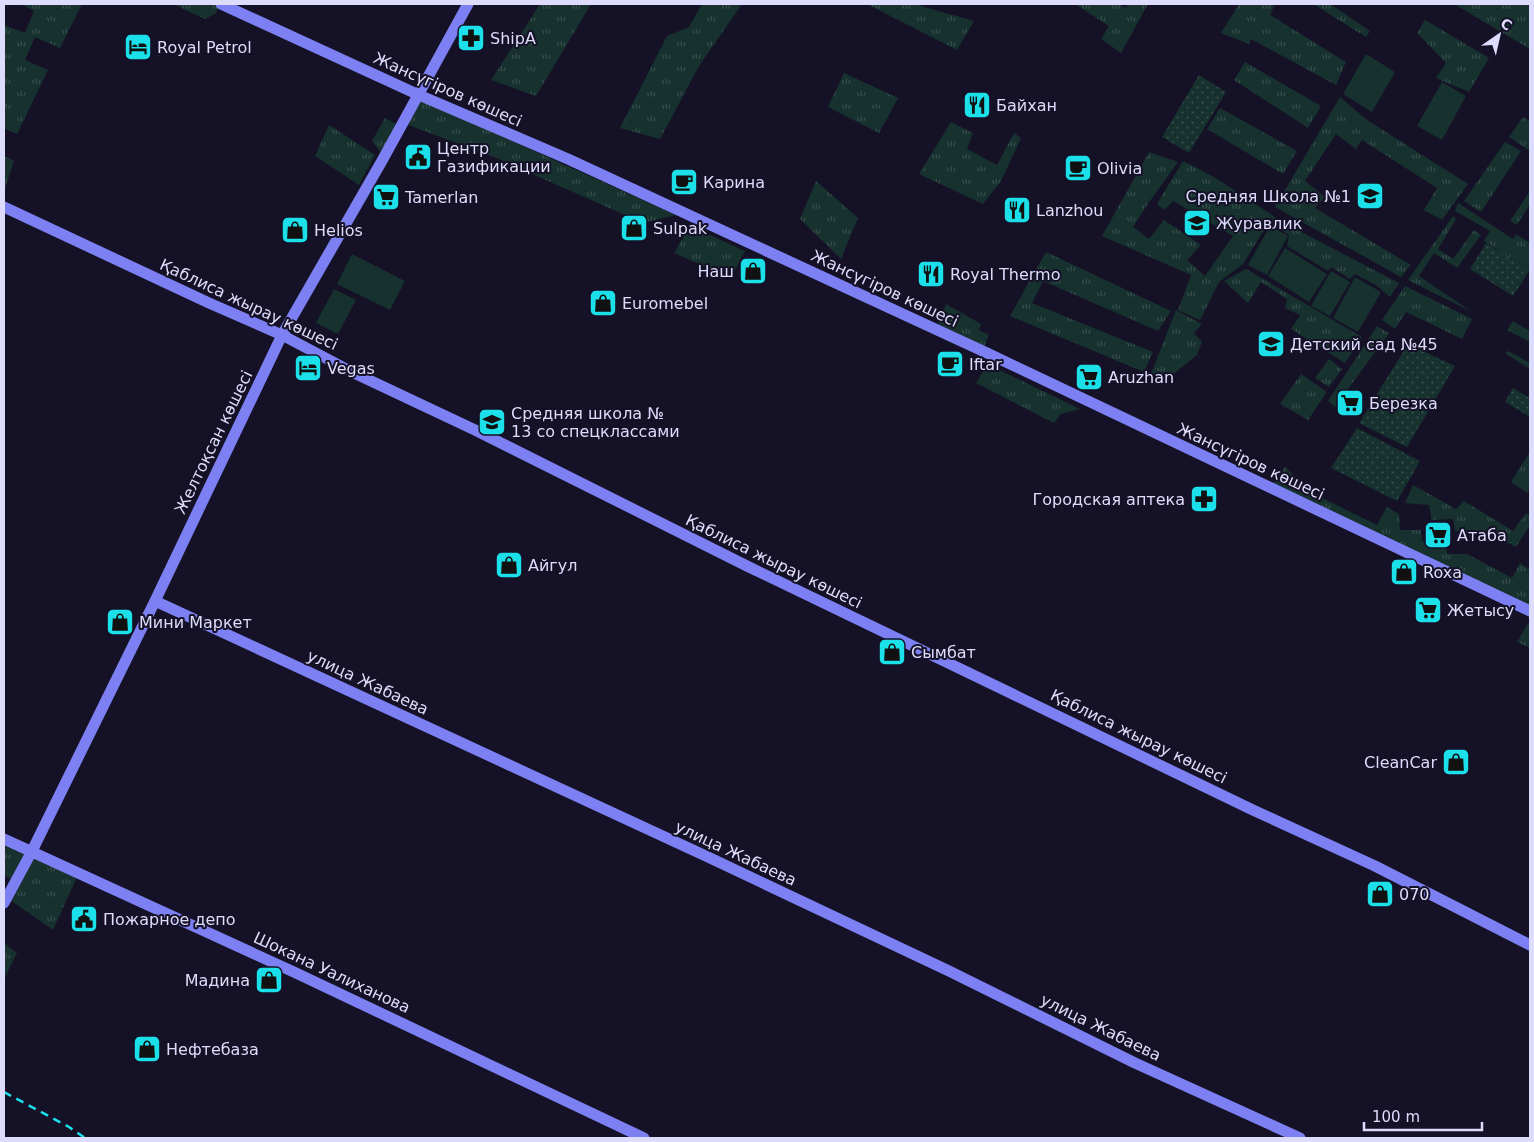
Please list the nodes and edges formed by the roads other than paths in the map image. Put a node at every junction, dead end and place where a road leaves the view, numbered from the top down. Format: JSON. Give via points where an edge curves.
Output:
{"nodes":[{"id":1,"x":221,"y":4,"type":"edge"},
{"id":2,"x":468,"y":4,"type":"edge"},
{"id":3,"x":419,"y":96,"type":"junction"},
{"id":4,"x":4,"y":207,"type":"edge"},
{"id":5,"x":282,"y":335,"type":"junction"},
{"id":6,"x":156,"y":601,"type":"junction"},
{"id":7,"x":1530,"y":611,"type":"edge"},
{"id":8,"x":4,"y":839,"type":"edge"},
{"id":9,"x":32,"y":851,"type":"junction"},
{"id":10,"x":4,"y":903,"type":"edge"},
{"id":11,"x":1530,"y":945,"type":"edge"},
{"id":12,"x":644,"y":1138,"type":"edge"},
{"id":13,"x":1300,"y":1138,"type":"edge"}],
"edges":[{"from":1,"to":3,"type":"street","name":"Жансүгіров көшесі"},
{"from":2,"to":3,"type":"street","name":"Желтоқсан көшесі"},
{"from":3,"to":5,"type":"street","name":"Желтоқсан көшесі"},
{"from":3,"to":7,"type":"street","name":"Жансүгіров көшесі","via":[[568,160],[987,353]]},
{"from":4,"to":5,"type":"street","name":"Қаблиса жырау көшесі"},
{"from":5,"to":6,"type":"street","name":"Желтоқсан көшесі"},
{"from":5,"to":11,"type":"street","name":"Қаблиса жырау көшесі","via":[[749,567],[1375,866]]},
{"from":6,"to":9,"type":"street","name":"Желтоқсан көшесі"},
{"from":6,"to":13,"type":"street","name":"улица Жабаева","via":[[708,857],[1135,1063]]},
{"from":8,"to":9,"type":"street","name":"Шокана Уалиханова"},
{"from":9,"to":10,"type":"street","name":"Желтоқсан көшесі"},
{"from":9,"to":12,"type":"street","name":"Шокана Уалиханова"}]}
